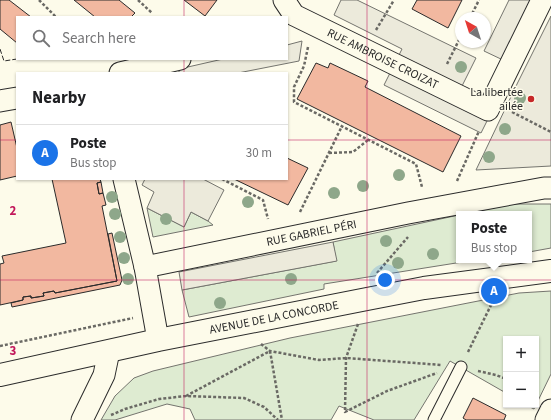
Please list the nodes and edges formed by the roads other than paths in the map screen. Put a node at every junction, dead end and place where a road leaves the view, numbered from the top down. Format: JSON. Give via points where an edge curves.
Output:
{"nodes":[{"id":1,"x":542,"y":0,"type":"edge"},
{"id":2,"x":288,"y":11,"type":"edge"},
{"id":3,"x":176,"y":60,"type":"edge"},
{"id":4,"x":124,"y":72,"type":"edge"},
{"id":5,"x":16,"y":98,"type":"edge"},
{"id":6,"x":0,"y":102,"type":"edge"},
{"id":7,"x":124,"y":180,"type":"edge"},
{"id":8,"x":551,"y":188,"type":"edge"},
{"id":9,"x":145,"y":267,"type":"junction"},
{"id":10,"x":551,"y":271,"type":"edge"},
{"id":11,"x":158,"y":340,"type":"junction"},
{"id":12,"x":109,"y":351,"type":"junction"},
{"id":13,"x":461,"y":367,"type":"road end"},
{"id":14,"x":0,"y":375,"type":"edge"},
{"id":15,"x":551,"y":410,"type":"edge"},
{"id":16,"x":82,"y":420,"type":"edge"},
{"id":17,"x":434,"y":420,"type":"edge"},
{"id":18,"x":546,"y":420,"type":"edge"}],
"edges":[{"from":1,"to":2,"type":"street","name":"RUE AMBROISE CROIZAT","via":[[490,106],[437,85]]},
{"from":3,"to":4,"type":"street"},
{"from":5,"to":6,"type":"street"},
{"from":7,"to":9,"type":"street"},
{"from":8,"to":9,"type":"street","name":"RUE GABRIEL PÉRI","via":[[427,209]]},
{"from":9,"to":11,"type":"street"},
{"from":10,"to":11,"type":"street","name":"AVENUE DE LA CONCORDE","via":[[424,288]]},
{"from":11,"to":12,"type":"street","name":"AVENUE DE LA CONCORDE"},
{"from":12,"to":14,"type":"street","name":"AVENUE DE LA CONCORDE"},
{"from":12,"to":16,"type":"street","via":[[104,374]]},
{"from":13,"to":17,"type":"lane"},
{"from":15,"to":18,"type":"street"}]}
